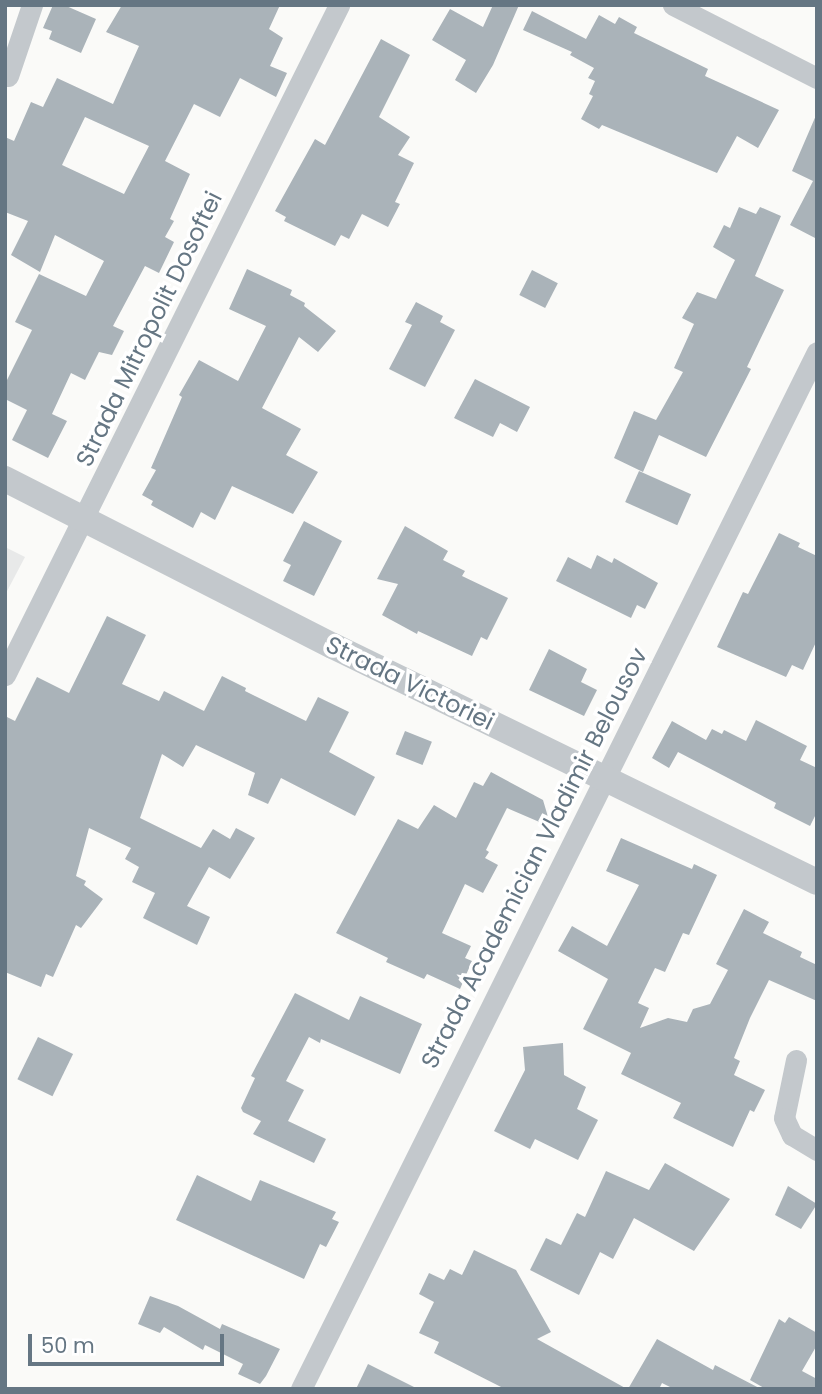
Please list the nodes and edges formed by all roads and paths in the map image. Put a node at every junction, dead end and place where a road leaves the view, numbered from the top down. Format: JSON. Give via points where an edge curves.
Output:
{"nodes":[{"id":1,"x":32,"y":5,"type":"edge"},
{"id":2,"x":339,"y":5,"type":"edge"},
{"id":3,"x":673,"y":5,"type":"edge"},
{"id":4,"x":8,"y":76,"type":"dead end"},
{"id":5,"x":817,"y":78,"type":"edge"},
{"id":6,"x":817,"y":352,"type":"edge"},
{"id":7,"x":5,"y":479,"type":"edge"},
{"id":8,"x":83,"y":520,"type":"junction"},
{"id":9,"x":5,"y":675,"type":"edge"},
{"id":10,"x":604,"y":777,"type":"junction"},
{"id":11,"x":817,"y":882,"type":"edge"},
{"id":12,"x":796,"y":1060,"type":"dead end"},
{"id":13,"x":817,"y":1150,"type":"edge"},
{"id":14,"x":301,"y":1389,"type":"edge"}],
"edges":[{"from":1,"to":4,"type":"street"},
{"from":2,"to":8,"type":"street","name":"Strada Mitropolit Dosoftei"},
{"from":3,"to":5,"type":"street"},
{"from":6,"to":10,"type":"street","name":"Strada Academician Vladimir Belousov"},
{"from":7,"to":8,"type":"street","name":"Strada Victoriei"},
{"from":8,"to":9,"type":"street","name":"Strada Mitropolit Dosoftei"},
{"from":8,"to":10,"type":"street","name":"Strada Victoriei"},
{"from":10,"to":11,"type":"street","name":"Strada Victoriei"},
{"from":10,"to":14,"type":"street","name":"Strada Academician Vladimir Belousov"},
{"from":12,"to":13,"type":"street","via":[[784,1118],[792,1135]]}]}
